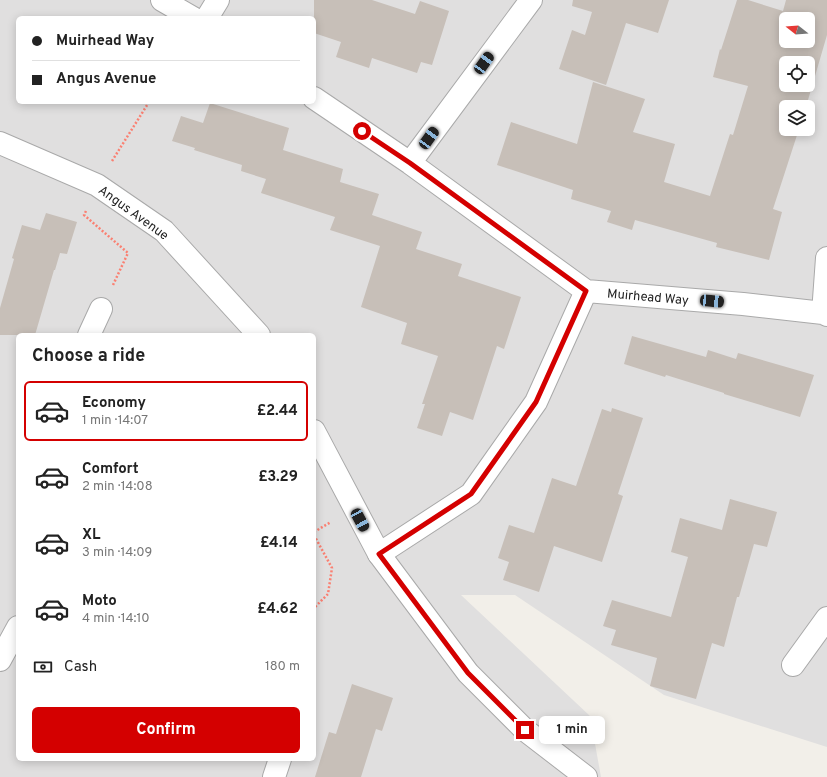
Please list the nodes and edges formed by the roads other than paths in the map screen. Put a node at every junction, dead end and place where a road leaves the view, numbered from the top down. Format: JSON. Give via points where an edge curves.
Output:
{"nodes":[{"id":1,"x":162,"y":0,"type":"edge"},
{"id":2,"x":218,"y":0,"type":"edge"},
{"id":3,"x":530,"y":0,"type":"edge"},
{"id":4,"x":190,"y":16,"type":"edge"},
{"id":5,"x":208,"y":16,"type":"edge"},
{"id":6,"x":316,"y":99,"type":"edge"},
{"id":7,"x":0,"y":143,"type":"edge"},
{"id":8,"x":410,"y":163,"type":"junction"},
{"id":9,"x":827,"y":258,"type":"edge"},
{"id":10,"x":586,"y":291,"type":"junction"},
{"id":11,"x":101,"y":310,"type":"road end"},
{"id":12,"x":825,"y":314,"type":"edge"},
{"id":13,"x":91,"y":333,"type":"edge"},
{"id":14,"x":256,"y":333,"type":"edge"},
{"id":15,"x":316,"y":435,"type":"edge"},
{"id":16,"x":379,"y":554,"type":"junction"},
{"id":17,"x":827,"y":618,"type":"edge"},
{"id":18,"x":16,"y":631,"type":"edge"},
{"id":19,"x":0,"y":660,"type":"edge"},
{"id":20,"x":792,"y":665,"type":"dead end"},
{"id":21,"x":279,"y":761,"type":"edge"},
{"id":22,"x":274,"y":777,"type":"edge"},
{"id":23,"x":586,"y":777,"type":"edge"}],
"edges":[{"from":1,"to":4,"type":"street"},
{"from":2,"to":5,"type":"street"},
{"from":3,"to":8,"type":"street"},
{"from":6,"to":8,"type":"street"},
{"from":7,"to":14,"type":"street","name":"Angus Avenue","via":[[97,185],[164,231]]},
{"from":8,"to":10,"type":"street"},
{"from":9,"to":12,"type":"street"},
{"from":10,"to":12,"type":"street","name":"Muirhead Way","via":[[743,304]]},
{"from":10,"to":16,"type":"street","via":[[536,402],[471,494]]},
{"from":11,"to":13,"type":"street"},
{"from":15,"to":16,"type":"street"},
{"from":16,"to":23,"type":"street","via":[[468,673],[525,730]]},
{"from":17,"to":20,"type":"street"},
{"from":18,"to":19,"type":"street"},
{"from":21,"to":22,"type":"street"}]}
